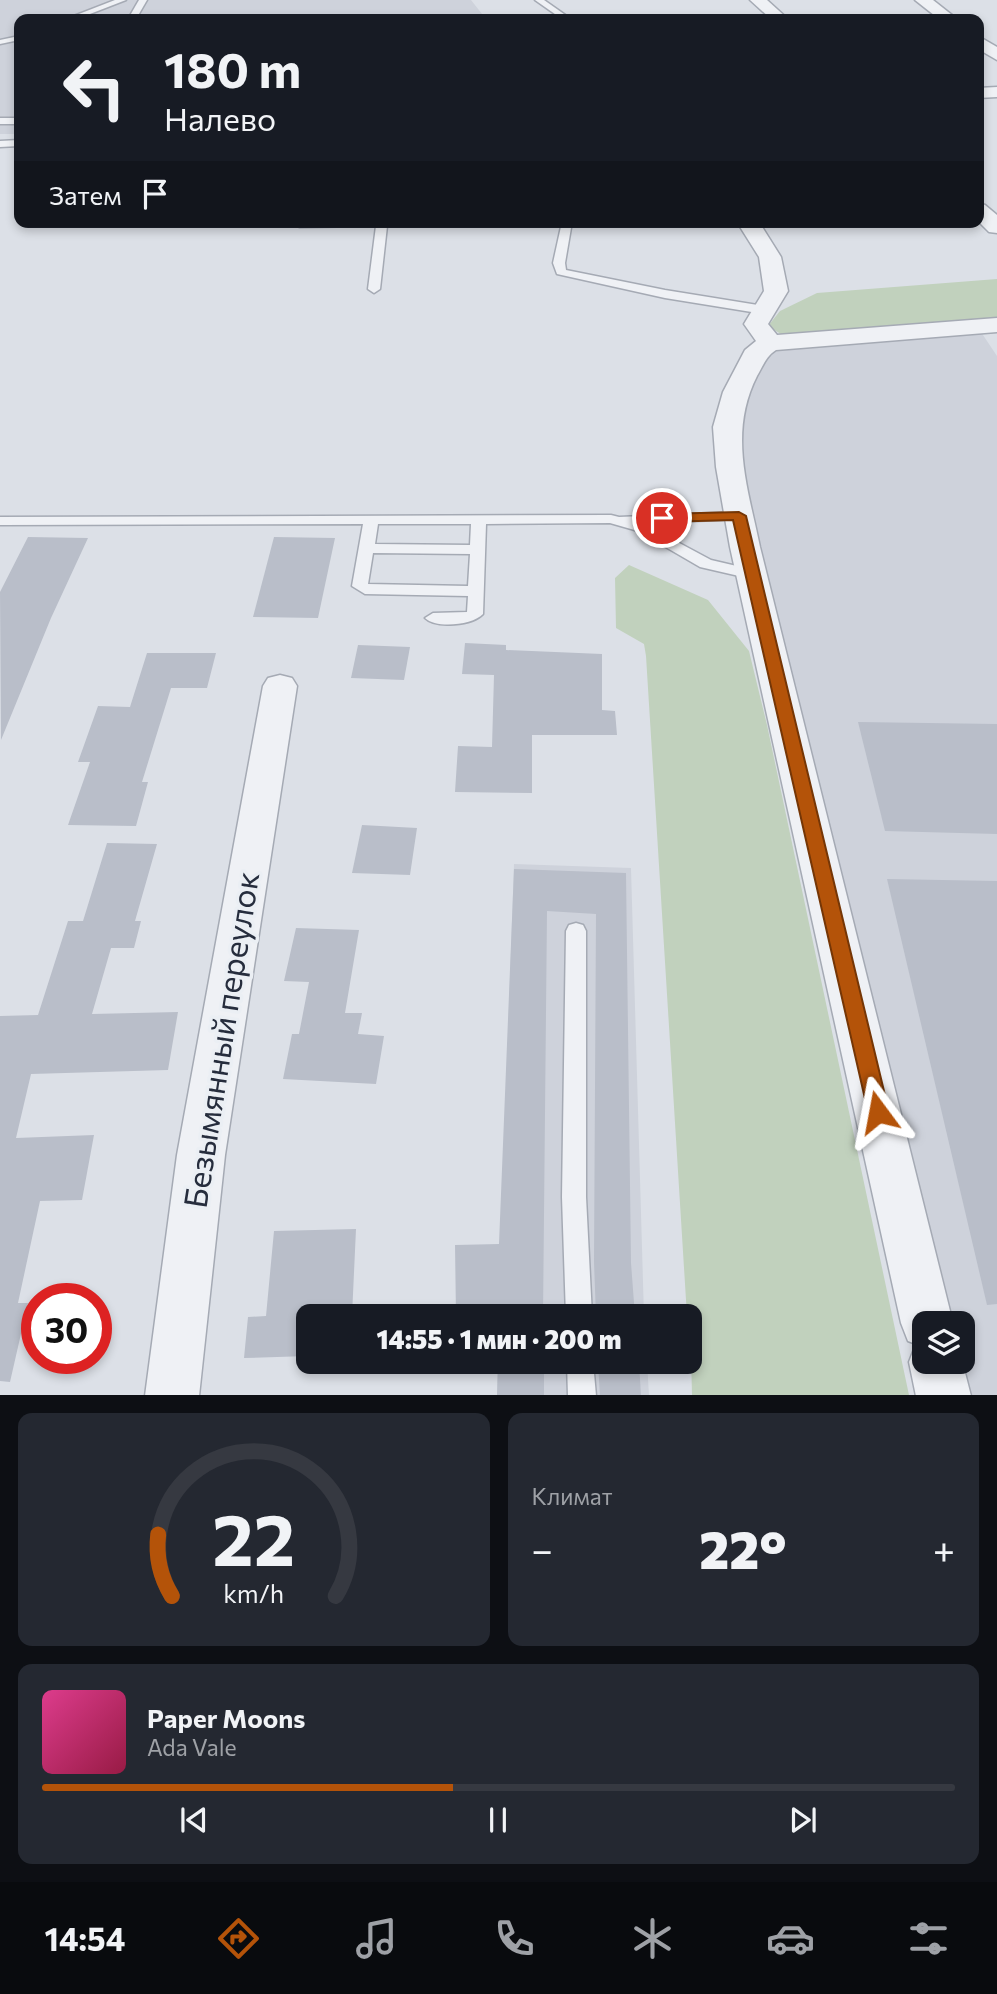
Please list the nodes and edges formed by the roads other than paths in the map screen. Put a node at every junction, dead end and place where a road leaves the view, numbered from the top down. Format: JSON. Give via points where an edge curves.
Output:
{"nodes":[{"id":1,"x":118,"y":0,"type":"edge"},
{"id":2,"x":539,"y":0,"type":"edge"},
{"id":3,"x":758,"y":0,"type":"edge"},
{"id":4,"x":923,"y":0,"type":"edge"},
{"id":5,"x":83,"y":14,"type":"edge"},
{"id":6,"x":560,"y":14,"type":"edge"},
{"id":7,"x":774,"y":14,"type":"edge"},
{"id":8,"x":942,"y":14,"type":"edge"},
{"id":9,"x":984,"y":215,"type":"edge"},
{"id":10,"x":997,"y":227,"type":"edge"},
{"id":11,"x":381,"y":228,"type":"edge"},
{"id":12,"x":566,"y":228,"type":"edge"},
{"id":13,"x":752,"y":228,"type":"edge"},
{"id":14,"x":374,"y":289,"type":"dead end"},
{"id":15,"x":997,"y":325,"type":"edge"},
{"id":16,"x":767,"y":327,"type":"junction"},
{"id":17,"x":739,"y":516,"type":"junction"},
{"id":18,"x":479,"y":519,"type":"junction"},
{"id":19,"x":611,"y":519,"type":"junction"},
{"id":20,"x":371,"y":520,"type":"junction"},
{"id":21,"x":0,"y":521,"type":"edge"},
{"id":22,"x":366,"y":548,"type":"junction"},
{"id":23,"x":478,"y":550,"type":"junction"},
{"id":24,"x":752,"y":574,"type":"junction"},
{"id":25,"x":476,"y":591,"type":"junction"},
{"id":26,"x":433,"y":618,"type":"dead end"},
{"id":27,"x":280,"y":686,"type":"dead end"},
{"id":28,"x":576,"y":931,"type":"dead end"},
{"id":29,"x":578,"y":1304,"type":"edge"},
{"id":30,"x":924,"y":1311,"type":"edge"},
{"id":31,"x":581,"y":1374,"type":"edge"},
{"id":32,"x":939,"y":1374,"type":"edge"},
{"id":33,"x":172,"y":1395,"type":"edge"},
{"id":34,"x":582,"y":1395,"type":"edge"},
{"id":35,"x":944,"y":1395,"type":"edge"}],
"edges":[{"from":1,"to":5,"type":"lane"},
{"from":2,"to":6,"type":"lane"},
{"from":3,"to":7,"type":"street"},
{"from":4,"to":8,"type":"street"},
{"from":9,"to":10,"type":"street"},
{"from":11,"to":14,"type":"lane"},
{"from":12,"to":16,"type":"lane","via":[[561,272],[665,294]]},
{"from":13,"to":16,"type":"street","via":[[770,257],[776,291]]},
{"from":15,"to":16,"type":"street"},
{"from":16,"to":17,"type":"street","via":[[736,392],[727,427]]},
{"from":17,"to":19,"type":"lane"},
{"from":17,"to":24,"type":"street"},
{"from":18,"to":19,"type":"lane"},
{"from":18,"to":20,"type":"lane"},
{"from":18,"to":23,"type":"lane"},
{"from":19,"to":24,"type":"lane","via":[[643,528],[706,564]]},
{"from":20,"to":21,"type":"lane"},
{"from":20,"to":22,"type":"lane"},
{"from":22,"to":23,"type":"lane"},
{"from":22,"to":25,"type":"lane","via":[[360,586],[365,589]]},
{"from":23,"to":25,"type":"lane"},
{"from":24,"to":30,"type":"street"},
{"from":25,"to":26,"type":"lane","via":[[475,614]]},
{"from":27,"to":33,"type":"street","name":"Безымянный переулок","via":[[201,1154]]},
{"from":28,"to":29,"type":"lane","via":[[574,1197]]},
{"from":31,"to":34,"type":"lane"},
{"from":32,"to":35,"type":"street"}]}
